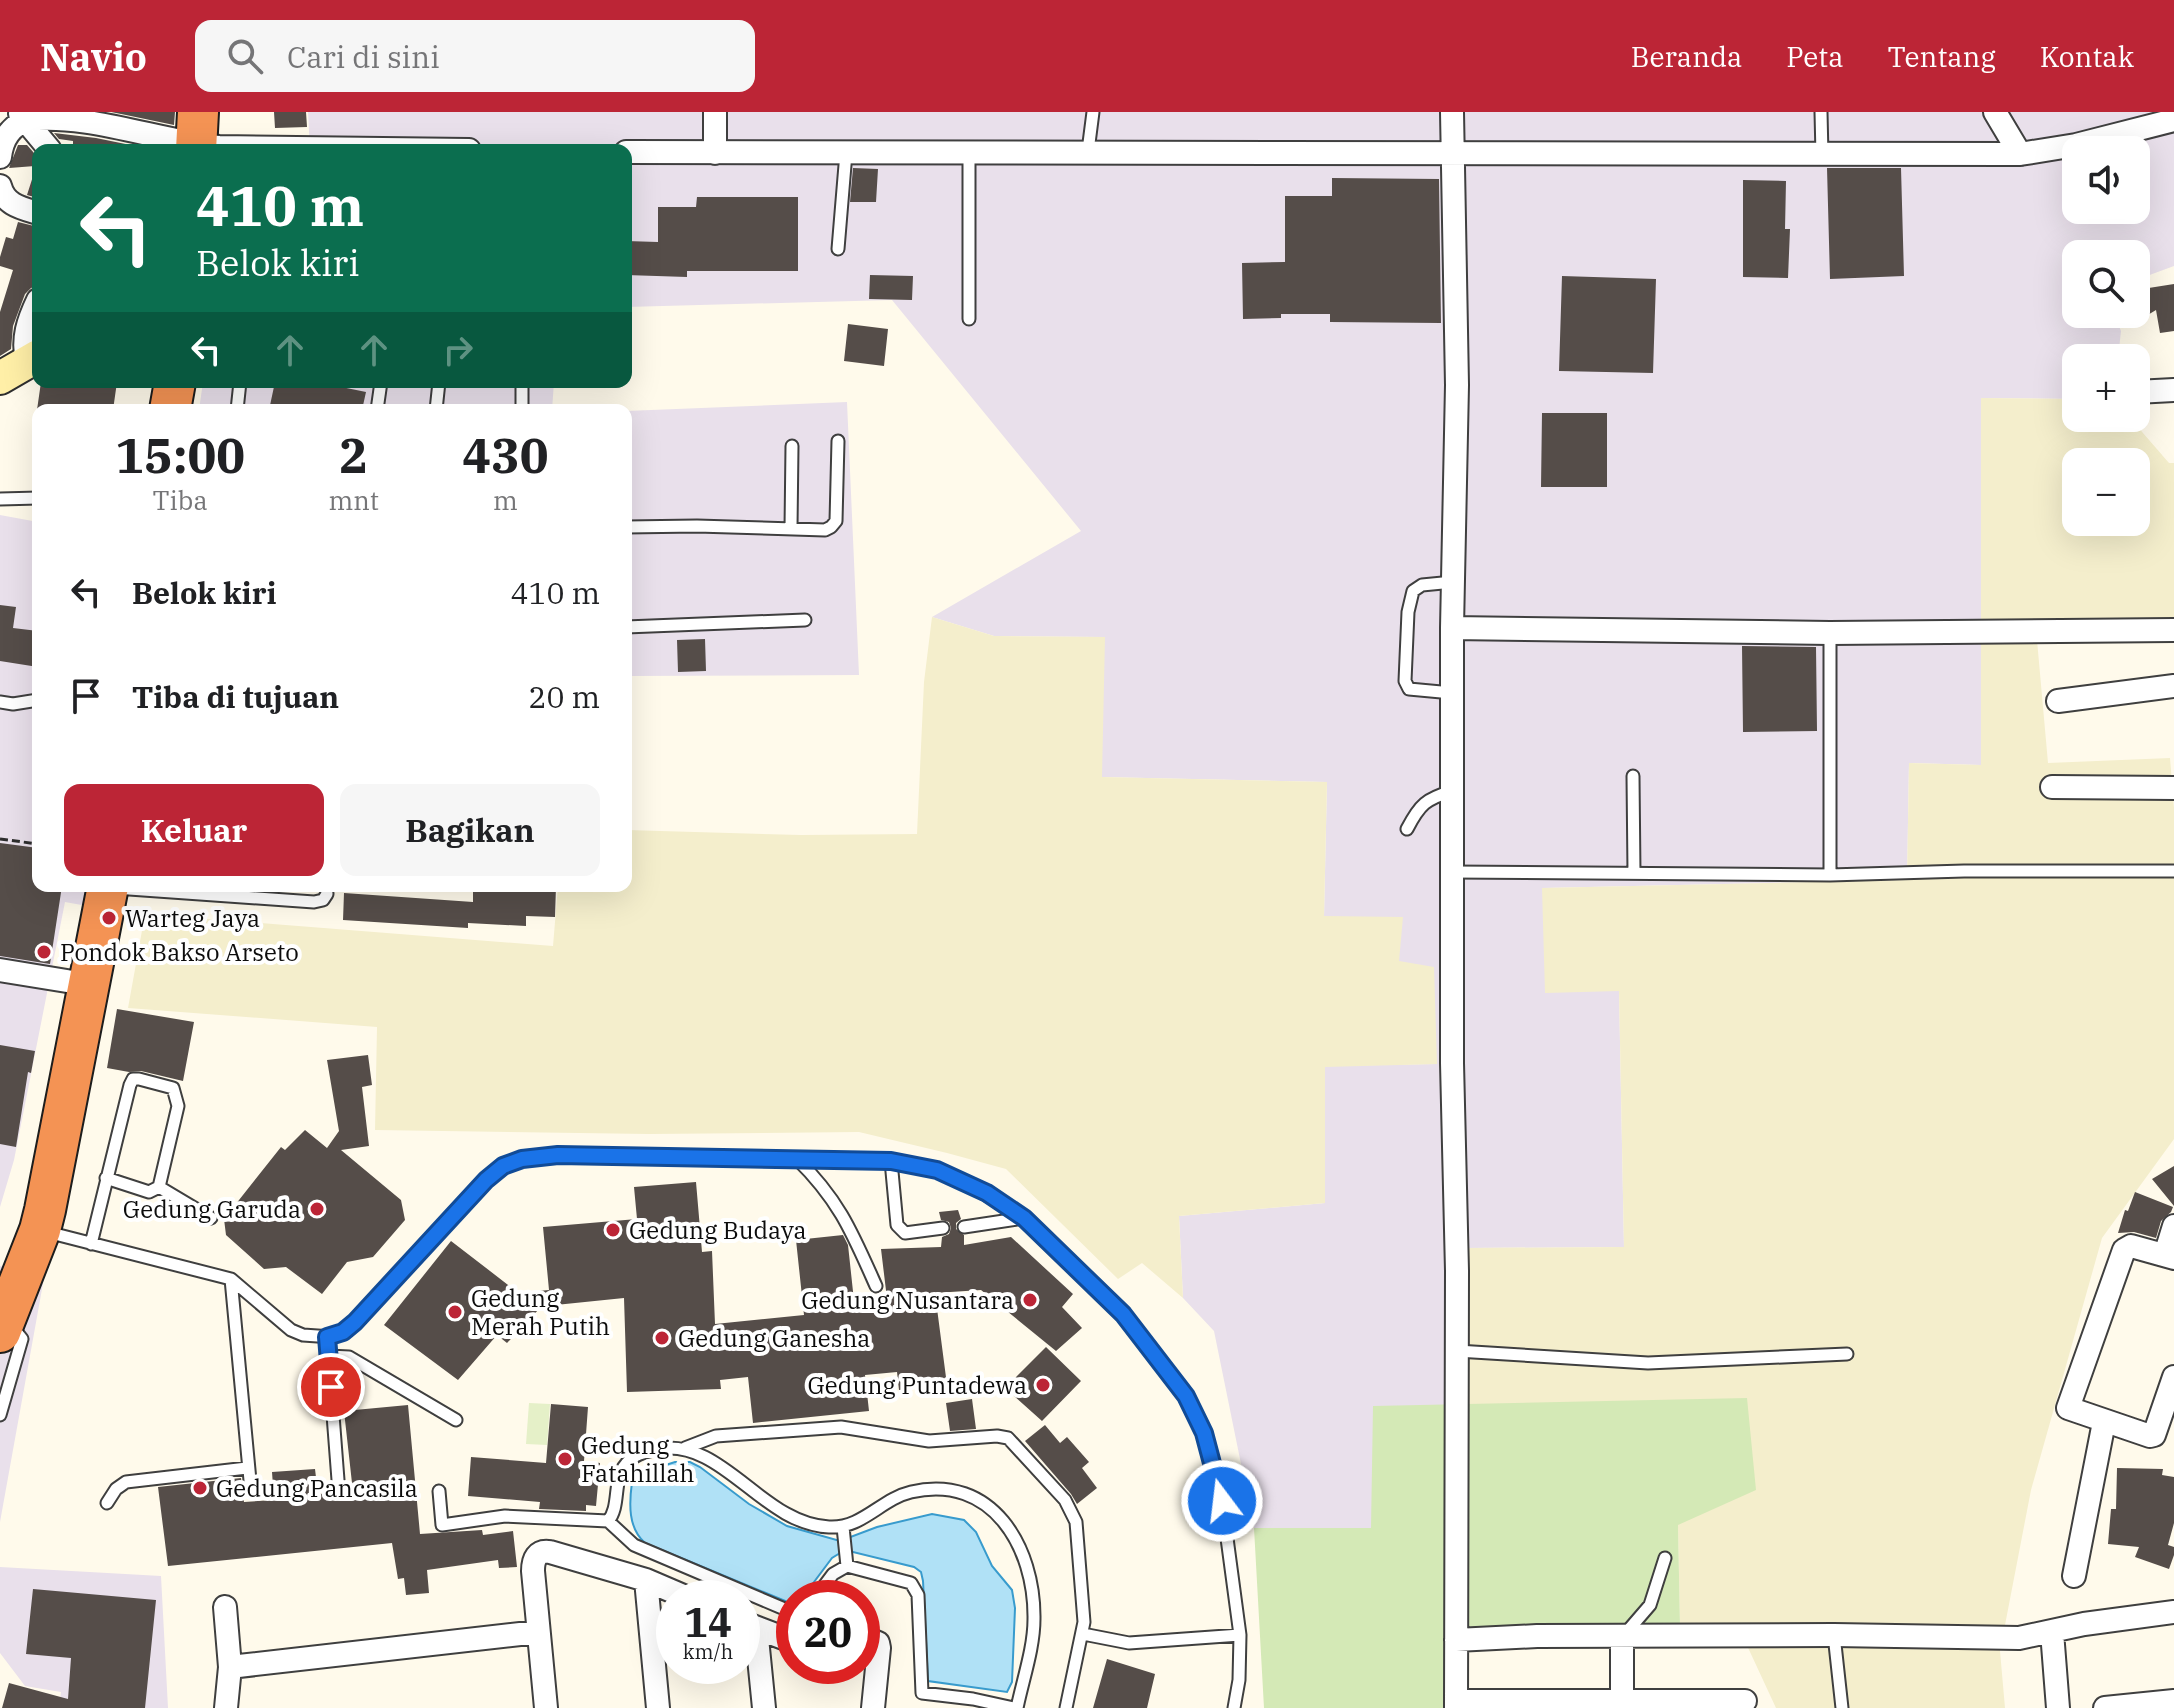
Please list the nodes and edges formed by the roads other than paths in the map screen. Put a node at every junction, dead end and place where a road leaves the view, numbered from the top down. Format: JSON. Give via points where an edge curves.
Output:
{"nodes":[{"id":1,"x":715,"y":112,"type":"edge"},
{"id":2,"x":1093,"y":112,"type":"edge"},
{"id":3,"x":1452,"y":112,"type":"edge"},
{"id":4,"x":1821,"y":112,"type":"edge"},
{"id":5,"x":1995,"y":112,"type":"edge"},
{"id":6,"x":22,"y":116,"type":"edge"},
{"id":7,"x":2174,"y":120,"type":"edge"},
{"id":8,"x":208,"y":136,"type":"edge"},
{"id":9,"x":45,"y":144,"type":"edge"},
{"id":10,"x":294,"y":144,"type":"edge"},
{"id":11,"x":1088,"y":151,"type":"junction"},
{"id":12,"x":1454,"y":151,"type":"junction"},
{"id":13,"x":632,"y":152,"type":"edge"},
{"id":14,"x":969,"y":152,"type":"junction"},
{"id":15,"x":715,"y":153,"type":"junction"},
{"id":16,"x":846,"y":153,"type":"junction"},
{"id":17,"x":2020,"y":154,"type":"junction"},
{"id":18,"x":1822,"y":155,"type":"junction"},
{"id":19,"x":0,"y":157,"type":"edge"},
{"id":20,"x":0,"y":186,"type":"edge"},
{"id":21,"x":32,"y":211,"type":"edge"},
{"id":22,"x":838,"y":249,"type":"dead end"},
{"id":23,"x":32,"y":315,"type":"edge"},
{"id":24,"x":969,"y":319,"type":"dead end"},
{"id":25,"x":32,"y":358,"type":"edge"},
{"id":26,"x":0,"y":378,"type":"edge"},
{"id":27,"x":2174,"y":390,"type":"edge"},
{"id":28,"x":2150,"y":391,"type":"edge"},
{"id":29,"x":838,"y":441,"type":"dead end"},
{"id":30,"x":792,"y":446,"type":"dead end"},
{"id":31,"x":32,"y":498,"type":"edge"},
{"id":32,"x":0,"y":499,"type":"edge"},
{"id":33,"x":632,"y":527,"type":"edge"},
{"id":34,"x":791,"y":528,"type":"junction"},
{"id":35,"x":1453,"y":582,"type":"junction"},
{"id":36,"x":805,"y":620,"type":"dead end"},
{"id":37,"x":632,"y":627,"type":"edge"},
{"id":38,"x":1452,"y":628,"type":"junction"},
{"id":39,"x":2174,"y":630,"type":"edge"},
{"id":40,"x":1830,"y":633,"type":"junction"},
{"id":41,"x":2174,"y":686,"type":"edge"},
{"id":42,"x":1452,"y":693,"type":"junction"},
{"id":43,"x":32,"y":701,"type":"edge"},
{"id":44,"x":2058,"y":701,"type":"dead end"},
{"id":45,"x":0,"y":702,"type":"edge"},
{"id":46,"x":1633,"y":776,"type":"dead end"},
{"id":47,"x":2052,"y":787,"type":"dead end"},
{"id":48,"x":2174,"y":788,"type":"edge"},
{"id":49,"x":1452,"y":791,"type":"junction"},
{"id":50,"x":1407,"y":829,"type":"dead end"},
{"id":51,"x":2174,"y":871,"type":"edge"},
{"id":52,"x":1452,"y":872,"type":"junction"},
{"id":53,"x":1634,"y":873,"type":"junction"},
{"id":54,"x":1830,"y":875,"type":"junction"},
{"id":55,"x":99,"y":892,"type":"edge"},
{"id":56,"x":100,"y":892,"type":"edge"},
{"id":57,"x":181,"y":892,"type":"edge"},
{"id":58,"x":327,"y":892,"type":"edge"},
{"id":59,"x":0,"y":970,"type":"edge"},
{"id":60,"x":73,"y":982,"type":"junction"},
{"id":61,"x":796,"y":1158,"type":"junction"},
{"id":62,"x":891,"y":1161,"type":"junction"},
{"id":63,"x":106,"y":1178,"type":"junction"},
{"id":64,"x":159,"y":1187,"type":"junction"},
{"id":65,"x":211,"y":1218,"type":"dead end"},
{"id":66,"x":1024,"y":1218,"type":"junction"},
{"id":67,"x":2174,"y":1226,"type":"edge"},
{"id":68,"x":964,"y":1227,"type":"dead end"},
{"id":69,"x":35,"y":1228,"type":"junction"},
{"id":70,"x":943,"y":1228,"type":"dead end"},
{"id":71,"x":91,"y":1244,"type":"junction"},
{"id":72,"x":2170,"y":1256,"type":"edge"},
{"id":73,"x":0,"y":1279,"type":"edge"},
{"id":74,"x":231,"y":1279,"type":"junction"},
{"id":75,"x":876,"y":1286,"type":"dead end"},
{"id":76,"x":1,"y":1331,"type":"edge"},
{"id":77,"x":327,"y":1337,"type":"junction"},
{"id":78,"x":1457,"y":1351,"type":"junction"},
{"id":79,"x":1847,"y":1354,"type":"dead end"},
{"id":80,"x":329,"y":1356,"type":"junction"},
{"id":81,"x":2174,"y":1377,"type":"edge"},
{"id":82,"x":0,"y":1415,"type":"edge"},
{"id":83,"x":456,"y":1420,"type":"dead end"},
{"id":84,"x":2104,"y":1422,"type":"junction"},
{"id":85,"x":685,"y":1448,"type":"junction"},
{"id":86,"x":247,"y":1468,"type":"junction"},
{"id":87,"x":338,"y":1480,"type":"dead end"},
{"id":88,"x":251,"y":1491,"type":"dead end"},
{"id":89,"x":439,"y":1491,"type":"dead end"},
{"id":90,"x":107,"y":1503,"type":"dead end"},
{"id":91,"x":608,"y":1521,"type":"junction"},
{"id":92,"x":842,"y":1532,"type":"junction"},
{"id":93,"x":1665,"y":1558,"type":"dead end"},
{"id":94,"x":846,"y":1561,"type":"junction"},
{"id":95,"x":2074,"y":1576,"type":"dead end"},
{"id":96,"x":646,"y":1580,"type":"junction"},
{"id":97,"x":828,"y":1580,"type":"edge"},
{"id":98,"x":656,"y":1584,"type":"edge"},
{"id":99,"x":776,"y":1605,"type":"edge"},
{"id":100,"x":225,"y":1607,"type":"dead end"},
{"id":101,"x":2174,"y":1612,"type":"edge"},
{"id":102,"x":538,"y":1632,"type":"junction"},
{"id":103,"x":2052,"y":1632,"type":"junction"},
{"id":104,"x":1083,"y":1634,"type":"junction"},
{"id":105,"x":1240,"y":1635,"type":"junction"},
{"id":106,"x":1834,"y":1635,"type":"junction"},
{"id":107,"x":1622,"y":1636,"type":"junction"},
{"id":108,"x":1456,"y":1640,"type":"junction"},
{"id":109,"x":230,"y":1667,"type":"junction"},
{"id":110,"x":760,"y":1684,"type":"edge"},
{"id":111,"x":875,"y":1684,"type":"edge"},
{"id":112,"x":1745,"y":1701,"type":"dead end"},
{"id":113,"x":2174,"y":1701,"type":"edge"},
{"id":114,"x":1456,"y":1704,"type":"edge"},
{"id":115,"x":1623,"y":1704,"type":"edge"},
{"id":116,"x":226,"y":1708,"type":"edge"},
{"id":117,"x":546,"y":1708,"type":"edge"},
{"id":118,"x":658,"y":1708,"type":"edge"},
{"id":119,"x":764,"y":1708,"type":"edge"},
{"id":120,"x":873,"y":1708,"type":"edge"},
{"id":121,"x":1015,"y":1708,"type":"edge"},
{"id":122,"x":1066,"y":1708,"type":"edge"},
{"id":123,"x":1234,"y":1708,"type":"edge"},
{"id":124,"x":1842,"y":1708,"type":"edge"},
{"id":125,"x":2058,"y":1708,"type":"edge"},
{"id":126,"x":2105,"y":1708,"type":"edge"}],
"edges":[{"from":1,"to":15,"type":"street"},
{"from":2,"to":11,"type":"lane"},
{"from":3,"to":12,"type":"street"},
{"from":4,"to":18,"type":"lane"},
{"from":5,"to":17,"type":"street"},
{"from":6,"to":8,"type":"street"},
{"from":6,"to":9,"type":"street"},
{"from":6,"to":19,"type":"street","via":[[1,146]]},
{"from":7,"to":17,"type":"street"},
{"from":8,"to":10,"type":"street"},
{"from":11,"to":12,"type":"street"},
{"from":11,"to":14,"type":"street"},
{"from":12,"to":18,"type":"street"},
{"from":12,"to":35,"type":"street"},
{"from":13,"to":15,"type":"street"},
{"from":14,"to":16,"type":"street"},
{"from":14,"to":24,"type":"lane"},
{"from":15,"to":16,"type":"street"},
{"from":16,"to":22,"type":"lane"},
{"from":17,"to":18,"type":"street"},
{"from":20,"to":21,"type":"street","via":[[7,201]]},
{"from":23,"to":25,"type":"street","via":[[24,346]]},
{"from":25,"to":26,"type":"street"},
{"from":27,"to":28,"type":"street"},
{"from":29,"to":34,"type":"lane","via":[[836,521],[825,530]]},
{"from":30,"to":34,"type":"lane"},
{"from":31,"to":32,"type":"lane"},
{"from":33,"to":34,"type":"lane"},
{"from":35,"to":38,"type":"street"},
{"from":35,"to":42,"type":"lane","via":[[1413,591],[1405,681],[1409,689]]},
{"from":36,"to":37,"type":"lane"},
{"from":38,"to":40,"type":"street"},
{"from":38,"to":42,"type":"street"},
{"from":39,"to":40,"type":"street"},
{"from":40,"to":54,"type":"lane"},
{"from":41,"to":44,"type":"street"},
{"from":42,"to":49,"type":"street"},
{"from":43,"to":45,"type":"lane"},
{"from":46,"to":53,"type":"lane"},
{"from":47,"to":48,"type":"street"},
{"from":49,"to":50,"type":"lane","via":[[1417,808]]},
{"from":49,"to":52,"type":"street"},
{"from":51,"to":54,"type":"lane"},
{"from":52,"to":53,"type":"lane"},
{"from":52,"to":78,"type":"street"},
{"from":53,"to":54,"type":"lane"},
{"from":55,"to":60,"type":"highway"},
{"from":56,"to":69,"type":"highway"},
{"from":57,"to":58,"type":"lane","via":[[314,902]]},
{"from":59,"to":60,"type":"street"},
{"from":60,"to":73,"type":"highway","via":[[26,1205]]},
{"from":61,"to":62,"type":"lane"},
{"from":61,"to":75,"type":"lane","via":[[845,1217]]},
{"from":61,"to":77,"type":"lane","via":[[558,1155],[503,1166],[467,1198],[355,1322]]},
{"from":62,"to":66,"type":"lane","via":[[960,1179]]},
{"from":62,"to":70,"type":"lane","via":[[900,1230]]},
{"from":63,"to":64,"type":"lane","via":[[149,1192]]},
{"from":63,"to":64,"type":"lane","via":[[130,1085],[139,1079],[173,1088],[178,1106]]},
{"from":63,"to":71,"type":"lane"},
{"from":64,"to":65,"type":"lane"},
{"from":66,"to":68,"type":"lane"},
{"from":66,"to":105,"type":"lane","via":[[1123,1314],[1186,1396],[1204,1433],[1222,1501]]},
{"from":67,"to":72,"type":"street"},
{"from":69,"to":71,"type":"lane"},
{"from":69,"to":76,"type":"highway"},
{"from":71,"to":74,"type":"lane"},
{"from":72,"to":84,"type":"street","via":[[2131,1246],[2124,1250],[2068,1404],[2070,1410]]},
{"from":74,"to":77,"type":"lane","via":[[291,1330]]},
{"from":74,"to":86,"type":"lane"},
{"from":76,"to":82,"type":"lane","via":[[22,1339]]},
{"from":77,"to":80,"type":"lane"},
{"from":78,"to":79,"type":"lane","via":[[1648,1363]]},
{"from":78,"to":108,"type":"street"},
{"from":80,"to":83,"type":"lane","via":[[349,1357]]},
{"from":80,"to":87,"type":"lane"},
{"from":81,"to":84,"type":"street","via":[[2154,1435]]},
{"from":84,"to":95,"type":"street"},
{"from":85,"to":91,"type":"lane","via":[[641,1452],[624,1466]]},
{"from":85,"to":92,"type":"lane","via":[[790,1516]]},
{"from":85,"to":104,"type":"lane","via":[[716,1436],[841,1427],[929,1441],[1008,1438],[1072,1512]]},
{"from":86,"to":88,"type":"lane"},
{"from":86,"to":90,"type":"lane","via":[[126,1482]]},
{"from":89,"to":91,"type":"lane","via":[[442,1525],[505,1516]]},
{"from":91,"to":99,"type":"lane","via":[[634,1545]]},
{"from":92,"to":94,"type":"lane"},
{"from":92,"to":121,"type":"lane","via":[[887,1501],[928,1488],[968,1494],[991,1507],[1019,1544],[1034,1601],[1033,1636]]},
{"from":93,"to":107,"type":"lane","via":[[1650,1605]]},
{"from":94,"to":97,"type":"lane"},
{"from":94,"to":121,"type":"lane","via":[[916,1587],[922,1693]]},
{"from":96,"to":98,"type":"street"},
{"from":96,"to":102,"type":"street","via":[[544,1551],[533,1560]]},
{"from":96,"to":118,"type":"street"},
{"from":100,"to":109,"type":"street"},
{"from":101,"to":103,"type":"street"},
{"from":102,"to":109,"type":"street"},
{"from":102,"to":117,"type":"street"},
{"from":103,"to":106,"type":"street","via":[[2019,1638]]},
{"from":103,"to":125,"type":"street"},
{"from":104,"to":105,"type":"lane","via":[[1129,1643]]},
{"from":104,"to":122,"type":"lane"},
{"from":105,"to":123,"type":"lane"},
{"from":106,"to":107,"type":"street"},
{"from":106,"to":124,"type":"lane"},
{"from":107,"to":108,"type":"street"},
{"from":107,"to":115,"type":"street"},
{"from":108,"to":114,"type":"street"},
{"from":109,"to":116,"type":"street"},
{"from":110,"to":119,"type":"street"},
{"from":111,"to":120,"type":"street"},
{"from":112,"to":115,"type":"street"},
{"from":113,"to":126,"type":"street"},
{"from":114,"to":115,"type":"street"}]}
